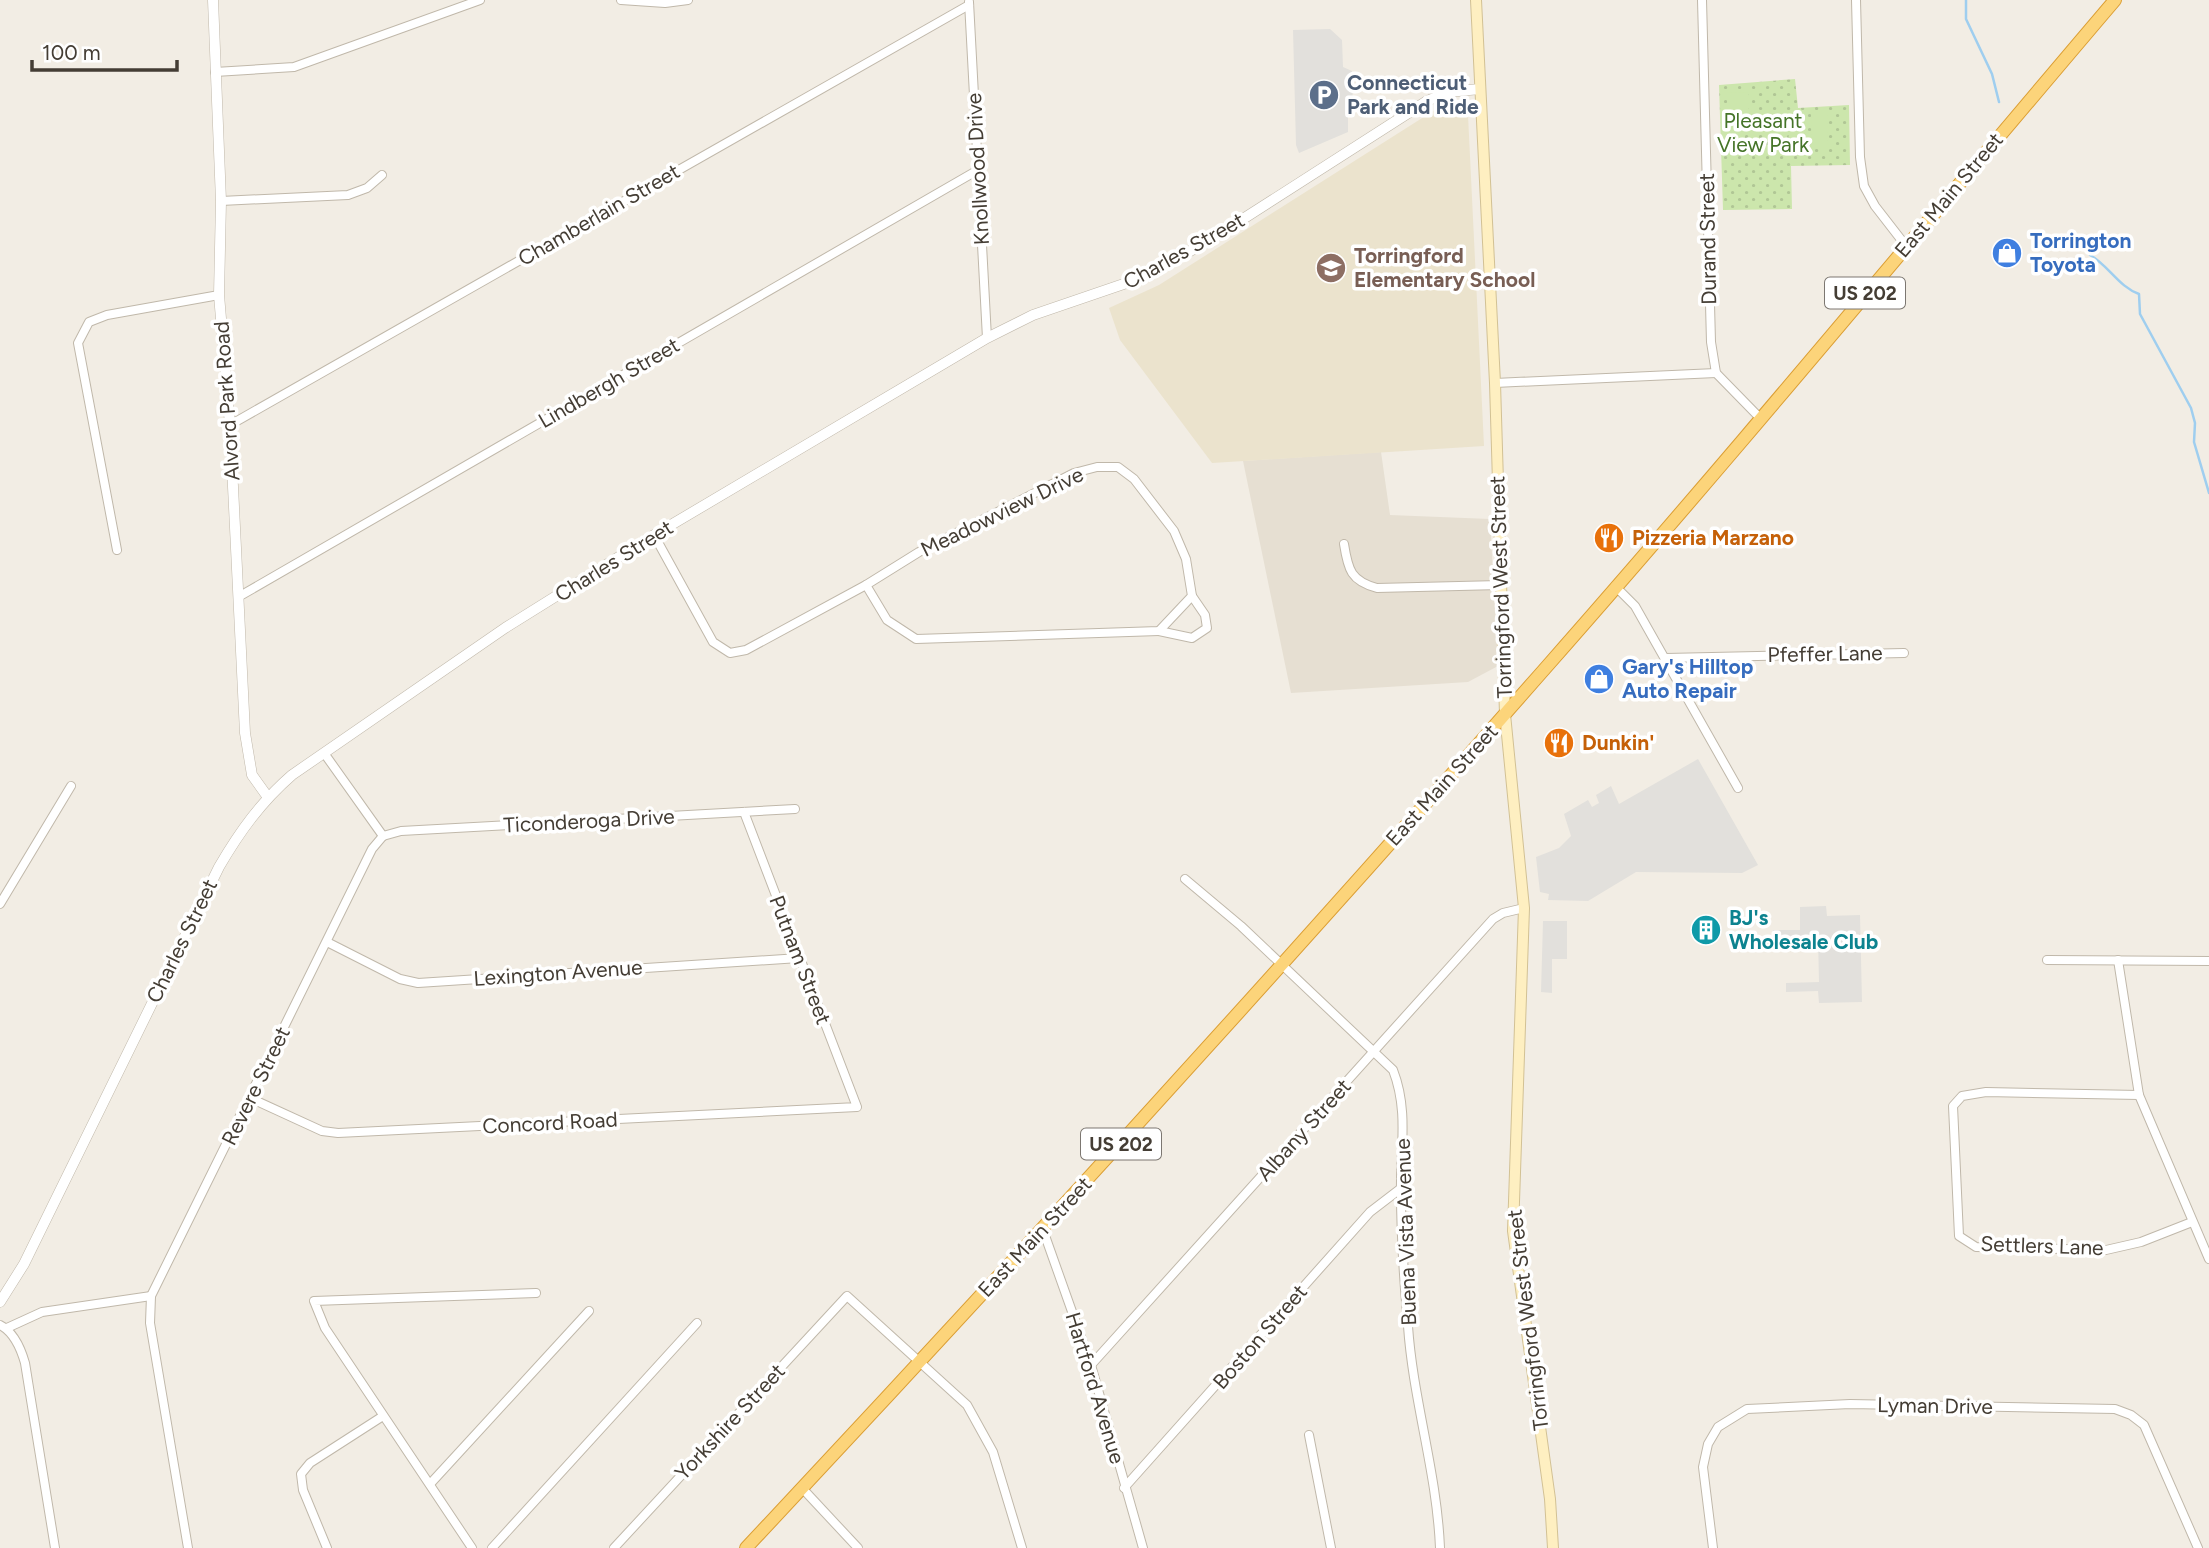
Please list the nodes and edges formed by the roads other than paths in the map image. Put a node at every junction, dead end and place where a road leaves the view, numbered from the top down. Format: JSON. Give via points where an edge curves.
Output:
{"nodes":[{"id":1,"x":213,"y":0,"type":"edge"},
{"id":2,"x":480,"y":0,"type":"edge"},
{"id":3,"x":621,"y":0,"type":"edge"},
{"id":4,"x":688,"y":0,"type":"edge"},
{"id":5,"x":1476,"y":0,"type":"edge"},
{"id":6,"x":1702,"y":0,"type":"edge"},
{"id":7,"x":1856,"y":0,"type":"edge"},
{"id":8,"x":2115,"y":0,"type":"edge"},
{"id":9,"x":969,"y":3,"type":"edge"},
{"id":10,"x":215,"y":72,"type":"junction"},
{"id":11,"x":1480,"y":89,"type":"junction"},
{"id":12,"x":978,"y":170,"type":"junction"},
{"id":13,"x":382,"y":175,"type":"dead end"},
{"id":14,"x":221,"y":201,"type":"junction"},
{"id":15,"x":1906,"y":246,"type":"junction"},
{"id":16,"x":219,"y":295,"type":"junction"},
{"id":17,"x":987,"y":338,"type":"junction"},
{"id":18,"x":1716,"y":373,"type":"junction"},
{"id":19,"x":1495,"y":383,"type":"junction"},
{"id":20,"x":1760,"y":418,"type":"junction"},
{"id":21,"x":230,"y":425,"type":"junction"},
{"id":22,"x":654,"y":535,"type":"junction"},
{"id":23,"x":1344,"y":544,"type":"dead end"},
{"id":24,"x":117,"y":550,"type":"dead end"},
{"id":25,"x":866,"y":585,"type":"junction"},
{"id":26,"x":1500,"y":585,"type":"junction"},
{"id":27,"x":1615,"y":586,"type":"junction"},
{"id":28,"x":240,"y":596,"type":"junction"},
{"id":29,"x":1192,"y":596,"type":"junction"},
{"id":30,"x":1159,"y":631,"type":"junction"},
{"id":31,"x":1904,"y":653,"type":"dead end"},
{"id":32,"x":1666,"y":658,"type":"junction"},
{"id":33,"x":1505,"y":714,"type":"junction"},
{"id":34,"x":324,"y":753,"type":"junction"},
{"id":35,"x":71,"y":786,"type":"dead end"},
{"id":36,"x":1738,"y":788,"type":"dead end"},
{"id":37,"x":267,"y":796,"type":"junction"},
{"id":38,"x":794,"y":809,"type":"dead end"},
{"id":39,"x":744,"y":813,"type":"junction"},
{"id":40,"x":383,"y":836,"type":"junction"},
{"id":41,"x":1185,"y":879,"type":"dead end"},
{"id":42,"x":0,"y":904,"type":"edge"},
{"id":43,"x":1524,"y":908,"type":"junction"},
{"id":44,"x":327,"y":942,"type":"junction"},
{"id":45,"x":799,"y":958,"type":"junction"},
{"id":46,"x":2047,"y":960,"type":"dead end"},
{"id":47,"x":2118,"y":960,"type":"junction"},
{"id":48,"x":2209,"y":961,"type":"edge"},
{"id":49,"x":1281,"y":963,"type":"junction"},
{"id":50,"x":1373,"y":1053,"type":"junction"},
{"id":51,"x":2139,"y":1095,"type":"junction"},
{"id":52,"x":250,"y":1098,"type":"junction"},
{"id":53,"x":857,"y":1107,"type":"joint"},
{"id":54,"x":1400,"y":1189,"type":"junction"},
{"id":55,"x":2192,"y":1222,"type":"junction"},
{"id":56,"x":1043,"y":1230,"type":"junction"},
{"id":57,"x":2209,"y":1259,"type":"edge"},
{"id":58,"x":536,"y":1293,"type":"dead end"},
{"id":59,"x":151,"y":1296,"type":"junction"},
{"id":60,"x":0,"y":1302,"type":"edge"},
{"id":61,"x":589,"y":1311,"type":"dead end"},
{"id":62,"x":697,"y":1322,"type":"dead end"},
{"id":63,"x":4,"y":1327,"type":"edge"},
{"id":64,"x":919,"y":1359,"type":"junction"},
{"id":65,"x":1091,"y":1365,"type":"junction"},
{"id":66,"x":383,"y":1416,"type":"junction"},
{"id":67,"x":1309,"y":1435,"type":"dead end"},
{"id":68,"x":430,"y":1484,"type":"junction"},
{"id":69,"x":802,"y":1488,"type":"junction"},
{"id":70,"x":1124,"y":1488,"type":"junction"},
{"id":71,"x":55,"y":1548,"type":"edge"},
{"id":72,"x":188,"y":1548,"type":"edge"},
{"id":73,"x":327,"y":1548,"type":"edge"},
{"id":74,"x":472,"y":1548,"type":"edge"},
{"id":75,"x":492,"y":1548,"type":"edge"},
{"id":76,"x":614,"y":1548,"type":"edge"},
{"id":77,"x":746,"y":1548,"type":"edge"},
{"id":78,"x":858,"y":1548,"type":"edge"},
{"id":79,"x":1022,"y":1548,"type":"edge"},
{"id":80,"x":1143,"y":1548,"type":"edge"},
{"id":81,"x":1331,"y":1548,"type":"edge"},
{"id":82,"x":1440,"y":1548,"type":"edge"},
{"id":83,"x":1553,"y":1548,"type":"edge"},
{"id":84,"x":1713,"y":1548,"type":"edge"},
{"id":85,"x":2198,"y":1548,"type":"edge"}],
"edges":[{"from":1,"to":10,"type":"street","name":"Alvord Park Road"},
{"from":2,"to":10,"type":"street","via":[[294,67]]},
{"from":3,"to":4,"type":"street","via":[[665,4]]},
{"from":5,"to":11,"type":"main road","name":"Torringford West Street"},
{"from":6,"to":18,"type":"street","name":"Durand Street","via":[[1711,342]]},
{"from":7,"to":15,"type":"street","via":[[1864,186]]},
{"from":8,"to":15,"type":"highway","name":"East Main Street","number":"US 202"},
{"from":9,"to":12,"type":"street","name":"Knollwood Drive"},
{"from":9,"to":21,"type":"street","name":"Chamberlain Street"},
{"from":10,"to":14,"type":"street","name":"Alvord Park Road"},
{"from":11,"to":17,"type":"street","name":"Charles Street","via":[[1448,92],[1427,101],[1147,276],[1033,315]]},
{"from":11,"to":19,"type":"main road","name":"Torringford West Street"},
{"from":12,"to":17,"type":"street","name":"Knollwood Drive"},
{"from":12,"to":28,"type":"street","name":"Lindbergh Street"},
{"from":13,"to":14,"type":"street","via":[[367,188],[348,195]]},
{"from":14,"to":16,"type":"street","name":"Alvord Park Road"},
{"from":15,"to":20,"type":"highway","name":"East Main Street","number":"US 202"},
{"from":16,"to":21,"type":"street","name":"Alvord Park Road"},
{"from":16,"to":24,"type":"street","via":[[107,315],[89,323],[78,343]]},
{"from":17,"to":22,"type":"street","name":"Charles Street"},
{"from":18,"to":19,"type":"street"},
{"from":18,"to":20,"type":"street"},
{"from":19,"to":26,"type":"main road","name":"Torringford West Street"},
{"from":20,"to":27,"type":"highway","name":"East Main Street","number":"US 202"},
{"from":21,"to":28,"type":"street","name":"Alvord Park Road"},
{"from":22,"to":25,"type":"street","name":"Meadowview Drive","via":[[713,642],[730,653],[746,650]]},
{"from":22,"to":34,"type":"street","name":"Charles Street","via":[[505,628]]},
{"from":23,"to":26,"type":"street","via":[[1348,572],[1361,584],[1377,589]]},
{"from":25,"to":29,"type":"street","name":"Meadowview Drive","via":[[919,552],[1074,473],[1118,467],[1134,479],[1174,531],[1186,559]]},
{"from":25,"to":30,"type":"street","name":"Meadowview Drive","via":[[887,620],[916,639]]},
{"from":26,"to":33,"type":"main road","name":"Torringford West Street"},
{"from":27,"to":32,"type":"street","via":[[1635,606]]},
{"from":27,"to":33,"type":"highway","name":"East Main Street","number":"US 202"},
{"from":28,"to":37,"type":"street","name":"Alvord Park Road","via":[[245,733],[252,775]]},
{"from":29,"to":30,"type":"street"},
{"from":29,"to":30,"type":"street","name":"Meadowview Drive","via":[[1205,615],[1207,628],[1192,638]]},
{"from":31,"to":32,"type":"street","name":"Pfeffer Lane"},
{"from":32,"to":36,"type":"street"},
{"from":33,"to":43,"type":"main road","name":"Torringford West Street"},
{"from":33,"to":49,"type":"highway","name":"East Main Street","number":"US 202"},
{"from":34,"to":37,"type":"street","name":"Charles Street"},
{"from":34,"to":40,"type":"street"},
{"from":35,"to":42,"type":"street"},
{"from":37,"to":60,"type":"street","name":"Charles Street","via":[[219,867],[29,1253]]},
{"from":38,"to":39,"type":"street","name":"Ticonderoga Drive"},
{"from":39,"to":40,"type":"street","name":"Ticonderoga Drive","via":[[401,831]]},
{"from":39,"to":45,"type":"street","name":"Putnam Street"},
{"from":40,"to":44,"type":"street","name":"Revere Street","via":[[372,849]]},
{"from":41,"to":49,"type":"street","name":"Buena Vista Avenue"},
{"from":43,"to":50,"type":"street","name":"Albany Street","via":[[1493,919]]},
{"from":43,"to":83,"type":"main road","name":"Torringford West Street","via":[[1513,1231]]},
{"from":44,"to":45,"type":"street","name":"Lexington Avenue","via":[[400,979],[418,982]]},
{"from":44,"to":52,"type":"street","name":"Revere Street"},
{"from":45,"to":53,"type":"street","name":"Putnam Street"},
{"from":46,"to":47,"type":"street"},
{"from":47,"to":48,"type":"street"},
{"from":47,"to":51,"type":"street"},
{"from":49,"to":50,"type":"street","name":"Buena Vista Avenue"},
{"from":49,"to":56,"type":"highway","name":"East Main Street","number":"US 202"},
{"from":50,"to":54,"type":"street","name":"Buena Vista Avenue","via":[[1393,1070],[1401,1092],[1404,1146]]},
{"from":50,"to":65,"type":"street","name":"Albany Street"},
{"from":51,"to":55,"type":"street"},
{"from":51,"to":55,"type":"street","name":"Settlers Lane","via":[[1986,1092],[1962,1096],[1952,1106],[1959,1236],[1976,1247],[2106,1250]]},
{"from":52,"to":53,"type":"street","name":"Concord Road","via":[[322,1131],[338,1133]]},
{"from":52,"to":59,"type":"street","name":"Revere Street"},
{"from":54,"to":70,"type":"street","name":"Boston Street","via":[[1370,1212]]},
{"from":54,"to":82,"type":"street","name":"Buena Vista Avenue","via":[[1408,1329]]},
{"from":55,"to":57,"type":"street"},
{"from":56,"to":64,"type":"highway","name":"East Main Street","number":"US 202"},
{"from":56,"to":65,"type":"street","name":"Hartford Avenue"},
{"from":58,"to":66,"type":"street","via":[[314,1301],[325,1328]]},
{"from":59,"to":63,"type":"street","via":[[42,1312]]},
{"from":59,"to":72,"type":"street","via":[[150,1323]]},
{"from":61,"to":68,"type":"street"},
{"from":62,"to":75,"type":"street"},
{"from":63,"to":71,"type":"street","via":[[25,1363]]},
{"from":64,"to":69,"type":"highway","name":"East Main Street","number":"US 202"},
{"from":64,"to":76,"type":"street","name":"Yorkshire Street","via":[[847,1296]]},
{"from":64,"to":79,"type":"street","via":[[967,1405],[993,1452]]},
{"from":65,"to":70,"type":"street","name":"Hartford Avenue"},
{"from":66,"to":68,"type":"street"},
{"from":66,"to":73,"type":"street","via":[[310,1463],[301,1474]]},
{"from":67,"to":81,"type":"street"},
{"from":68,"to":74,"type":"street"},
{"from":69,"to":77,"type":"highway","name":"East Main Street","number":"US 202"},
{"from":69,"to":78,"type":"street"},
{"from":70,"to":80,"type":"street","name":"Hartford Avenue"},
{"from":84,"to":85,"type":"street","name":"Lyman Drive","via":[[1703,1467],[1717,1427],[1747,1409],[1850,1404],[2115,1409],[2131,1415],[2144,1425]]}]}
